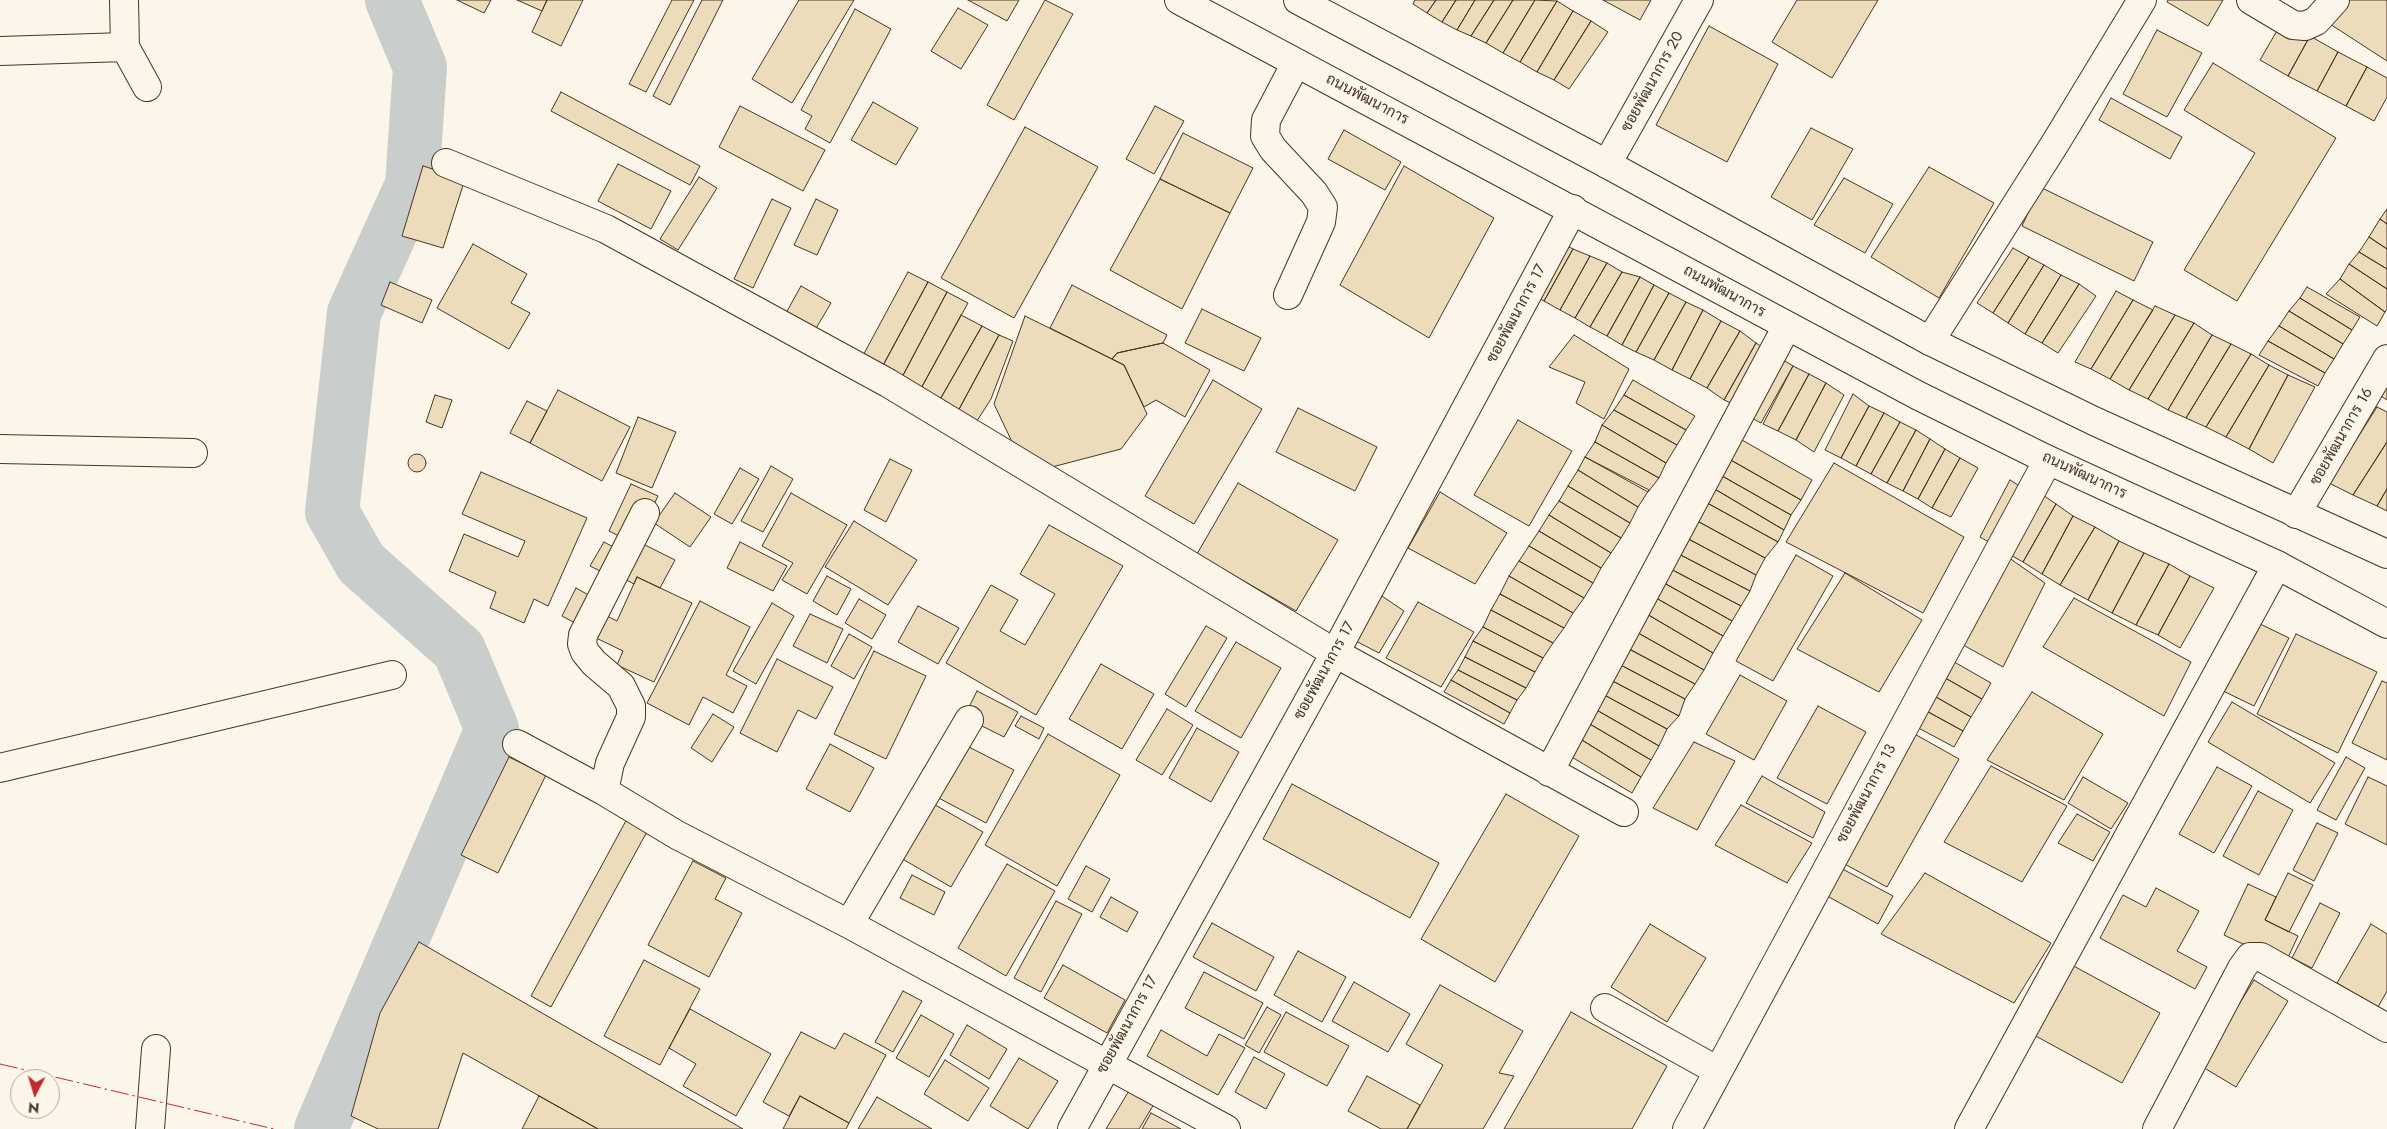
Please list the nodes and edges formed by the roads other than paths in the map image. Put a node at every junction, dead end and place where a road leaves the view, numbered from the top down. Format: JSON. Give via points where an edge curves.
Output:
{"nodes":[{"id":1,"x":124,"y":0,"type":"edge"},
{"id":2,"x":1179,"y":0,"type":"edge"},
{"id":3,"x":1298,"y":0,"type":"edge"},
{"id":4,"x":1700,"y":0,"type":"edge"},
{"id":5,"x":2142,"y":0,"type":"edge"},
{"id":6,"x":2251,"y":0,"type":"edge"},
{"id":7,"x":2336,"y":0,"type":"edge"},
{"id":8,"x":125,"y":47,"type":"junction"},
{"id":9,"x":0,"y":51,"type":"edge"},
{"id":10,"x":1296,"y":63,"type":"junction"},
{"id":11,"x":147,"y":87,"type":"dead end"},
{"id":12,"x":446,"y":164,"type":"dead end"},
{"id":13,"x":1607,"y":164,"type":"junction"},
{"id":14,"x":1573,"y":210,"type":"junction"},
{"id":15,"x":1288,"y":295,"type":"dead end"},
{"id":16,"x":1787,"y":326,"type":"junction"},
{"id":17,"x":1930,"y":341,"type":"junction"},
{"id":18,"x":2387,"y":359,"type":"edge"},
{"id":19,"x":0,"y":449,"type":"edge"},
{"id":20,"x":193,"y":453,"type":"dead end"},
{"id":21,"x":2048,"y":460,"type":"junction"},
{"id":22,"x":644,"y":513,"type":"dead end"},
{"id":23,"x":2296,"y":514,"type":"junction"},
{"id":24,"x":2387,"y":554,"type":"edge"},
{"id":25,"x":2277,"y":565,"type":"junction"},
{"id":26,"x":2387,"y":605,"type":"edge"},
{"id":27,"x":2387,"y":624,"type":"edge"},
{"id":28,"x":1335,"y":653,"type":"junction"},
{"id":29,"x":392,"y":675,"type":"dead end"},
{"id":30,"x":969,"y":720,"type":"dead end"},
{"id":31,"x":517,"y":744,"type":"dead end"},
{"id":32,"x":0,"y":768,"type":"edge"},
{"id":33,"x":1549,"y":772,"type":"junction"},
{"id":34,"x":604,"y":790,"type":"junction"},
{"id":35,"x":1624,"y":812,"type":"dead end"},
{"id":36,"x":849,"y":924,"type":"junction"},
{"id":37,"x":1606,"y":1008,"type":"dead end"},
{"id":38,"x":2387,"y":1028,"type":"edge"},
{"id":39,"x":156,"y":1049,"type":"dead end"},
{"id":40,"x":1106,"y":1065,"type":"junction"},
{"id":41,"x":1718,"y":1071,"type":"junction"},
{"id":42,"x":150,"y":1129,"type":"edge"},
{"id":43,"x":1072,"y":1129,"type":"edge"},
{"id":44,"x":1226,"y":1129,"type":"edge"},
{"id":45,"x":1686,"y":1129,"type":"edge"},
{"id":46,"x":1970,"y":1129,"type":"edge"},
{"id":47,"x":2157,"y":1129,"type":"edge"}],
"edges":[{"from":1,"to":8,"type":"street"},
{"from":2,"to":10,"type":"street","name":"ถนนพัฒนาการ"},
{"from":3,"to":13,"type":"street"},
{"from":4,"to":13,"type":"street","name":"ซอยพัฒนาการ 20"},
{"from":5,"to":17,"type":"street"},
{"from":6,"to":7,"type":"street","via":[[2293,25],[2305,26],[2316,21]]},
{"from":8,"to":9,"type":"street"},
{"from":8,"to":11,"type":"street"},
{"from":10,"to":14,"type":"street","name":"ถนนพัฒนาการ"},
{"from":10,"to":15,"type":"street","via":[[1266,120],[1264,136],[1323,207],[1321,222]]},
{"from":12,"to":28,"type":"street","via":[[606,229],[888,383]]},
{"from":13,"to":17,"type":"street"},
{"from":14,"to":16,"type":"street","name":"ถนนพัฒนาการ"},
{"from":14,"to":28,"type":"street","name":"ซอยพัฒนาการ 17"},
{"from":16,"to":21,"type":"street","name":"ถนนพัฒนาการ","via":[[1917,396]]},
{"from":16,"to":33,"type":"street"},
{"from":17,"to":23,"type":"street"},
{"from":18,"to":23,"type":"street","name":"ซอยพัฒนาการ 16"},
{"from":19,"to":20,"type":"street"},
{"from":21,"to":25,"type":"street","name":"ถนนพัฒนาการ"},
{"from":21,"to":41,"type":"street","name":"ซอยพัฒนาการ 13"},
{"from":22,"to":34,"type":"street","via":[[583,635],[585,652],[621,686],[632,706],[632,717],[610,763]]},
{"from":23,"to":24,"type":"street"},
{"from":25,"to":26,"type":"street","name":"ถนนพัฒนาการ"},
{"from":25,"to":27,"type":"street","name":"ถนนพัฒนาการ"},
{"from":25,"to":46,"type":"street"},
{"from":28,"to":33,"type":"street"},
{"from":28,"to":40,"type":"street","name":"ซอยพัฒนาการ 17"},
{"from":29,"to":32,"type":"street"},
{"from":30,"to":36,"type":"street"},
{"from":31,"to":34,"type":"street"},
{"from":33,"to":35,"type":"street"},
{"from":34,"to":36,"type":"street","via":[[677,835]]},
{"from":36,"to":40,"type":"street"},
{"from":37,"to":41,"type":"street"},
{"from":38,"to":47,"type":"street","via":[[2261,957],[2250,957]]},
{"from":39,"to":42,"type":"street"},
{"from":40,"to":43,"type":"street","name":"ซอยพัฒนาการ 17"},
{"from":40,"to":44,"type":"street"},
{"from":41,"to":45,"type":"street","name":"ซอยพัฒนาการ 13"}]}
